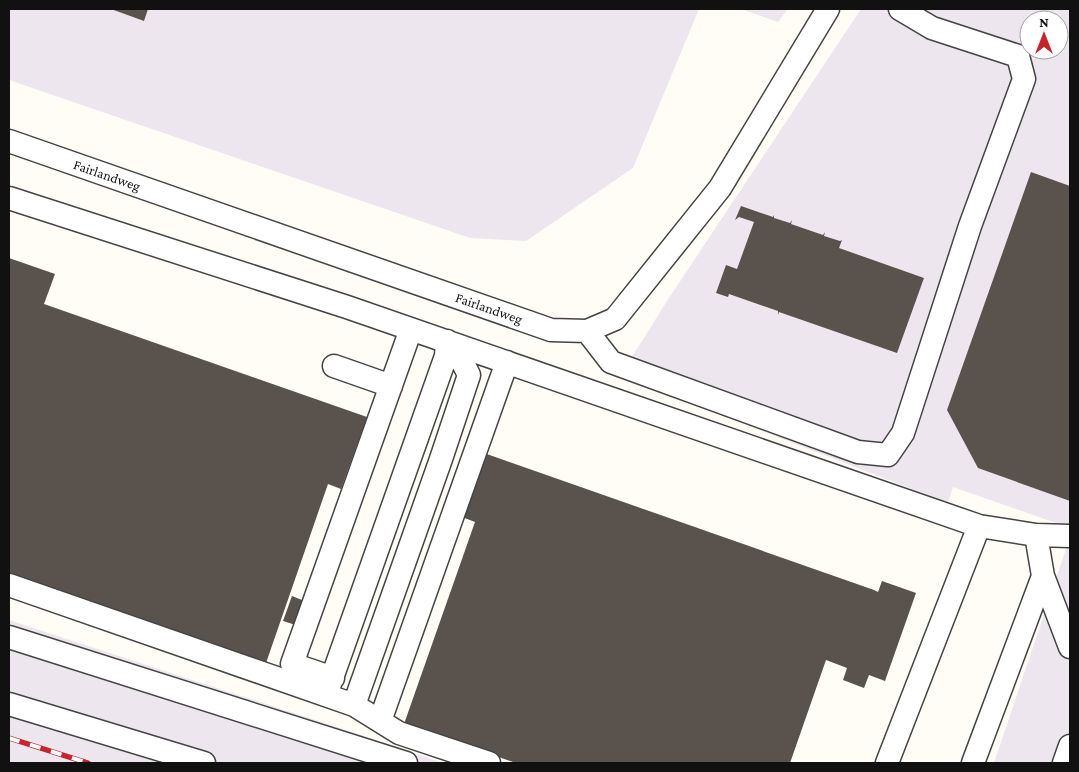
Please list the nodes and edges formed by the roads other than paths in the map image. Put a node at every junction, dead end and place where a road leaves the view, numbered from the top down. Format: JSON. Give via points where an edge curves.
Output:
{"nodes":[{"id":1,"x":828,"y":9,"type":"edge"},
{"id":2,"x":900,"y":9,"type":"edge"},
{"id":3,"x":9,"y":141,"type":"edge"},
{"id":4,"x":9,"y":198,"type":"edge"},
{"id":5,"x":345,"y":321,"type":"dead end"},
{"id":6,"x":587,"y":331,"type":"junction"},
{"id":7,"x":409,"y":336,"type":"junction"},
{"id":8,"x":447,"y":341,"type":"junction"},
{"id":9,"x":507,"y":362,"type":"junction"},
{"id":10,"x":334,"y":366,"type":"dead end"},
{"id":11,"x":391,"y":386,"type":"junction"},
{"id":12,"x":979,"y":526,"type":"junction"},
{"id":13,"x":1036,"y":535,"type":"junction"},
{"id":14,"x":1070,"y":536,"type":"edge"},
{"id":15,"x":1043,"y":576,"type":"junction"},
{"id":16,"x":9,"y":585,"type":"edge"},
{"id":17,"x":9,"y":637,"type":"edge"},
{"id":18,"x":1070,"y":647,"type":"edge"},
{"id":19,"x":330,"y":687,"type":"junction"},
{"id":20,"x":9,"y":704,"type":"edge"},
{"id":21,"x":354,"y":705,"type":"junction"},
{"id":22,"x":380,"y":721,"type":"junction"},
{"id":23,"x":1070,"y":746,"type":"edge"},
{"id":24,"x":204,"y":763,"type":"edge"},
{"id":25,"x":406,"y":763,"type":"edge"},
{"id":26,"x":488,"y":763,"type":"edge"},
{"id":27,"x":887,"y":763,"type":"edge"},
{"id":28,"x":973,"y":763,"type":"edge"},
{"id":29,"x":1064,"y":763,"type":"edge"}],
"edges":[{"from":1,"to":6,"type":"lane","name":"Fairlandweg","via":[[720,188],[615,319]]},
{"from":2,"to":6,"type":"lane","via":[[932,28],[1018,56],[1024,79],[970,226],[903,434],[888,455],[858,452],[611,362]]},
{"from":3,"to":6,"type":"lane","name":"Fairlandweg","via":[[551,330]]},
{"from":4,"to":7,"type":"lane"},
{"from":5,"to":7,"type":"lane"},
{"from":7,"to":8,"type":"lane"},
{"from":7,"to":11,"type":"lane"},
{"from":8,"to":9,"type":"lane"},
{"from":8,"to":19,"type":"lane","via":[[446,356]]},
{"from":8,"to":21,"type":"lane","via":[[469,375]]},
{"from":9,"to":12,"type":"lane"},
{"from":9,"to":22,"type":"lane"},
{"from":10,"to":11,"type":"lane"},
{"from":11,"to":19,"type":"lane","via":[[292,664]]},
{"from":12,"to":13,"type":"lane"},
{"from":12,"to":27,"type":"lane"},
{"from":13,"to":14,"type":"lane"},
{"from":13,"to":15,"type":"lane"},
{"from":15,"to":18,"type":"lane"},
{"from":15,"to":28,"type":"lane"},
{"from":16,"to":19,"type":"lane"},
{"from":17,"to":25,"type":"lane"},
{"from":19,"to":21,"type":"lane"},
{"from":20,"to":24,"type":"lane"},
{"from":21,"to":22,"type":"lane"},
{"from":22,"to":26,"type":"lane","via":[[399,733]]},
{"from":23,"to":29,"type":"lane"}]}
